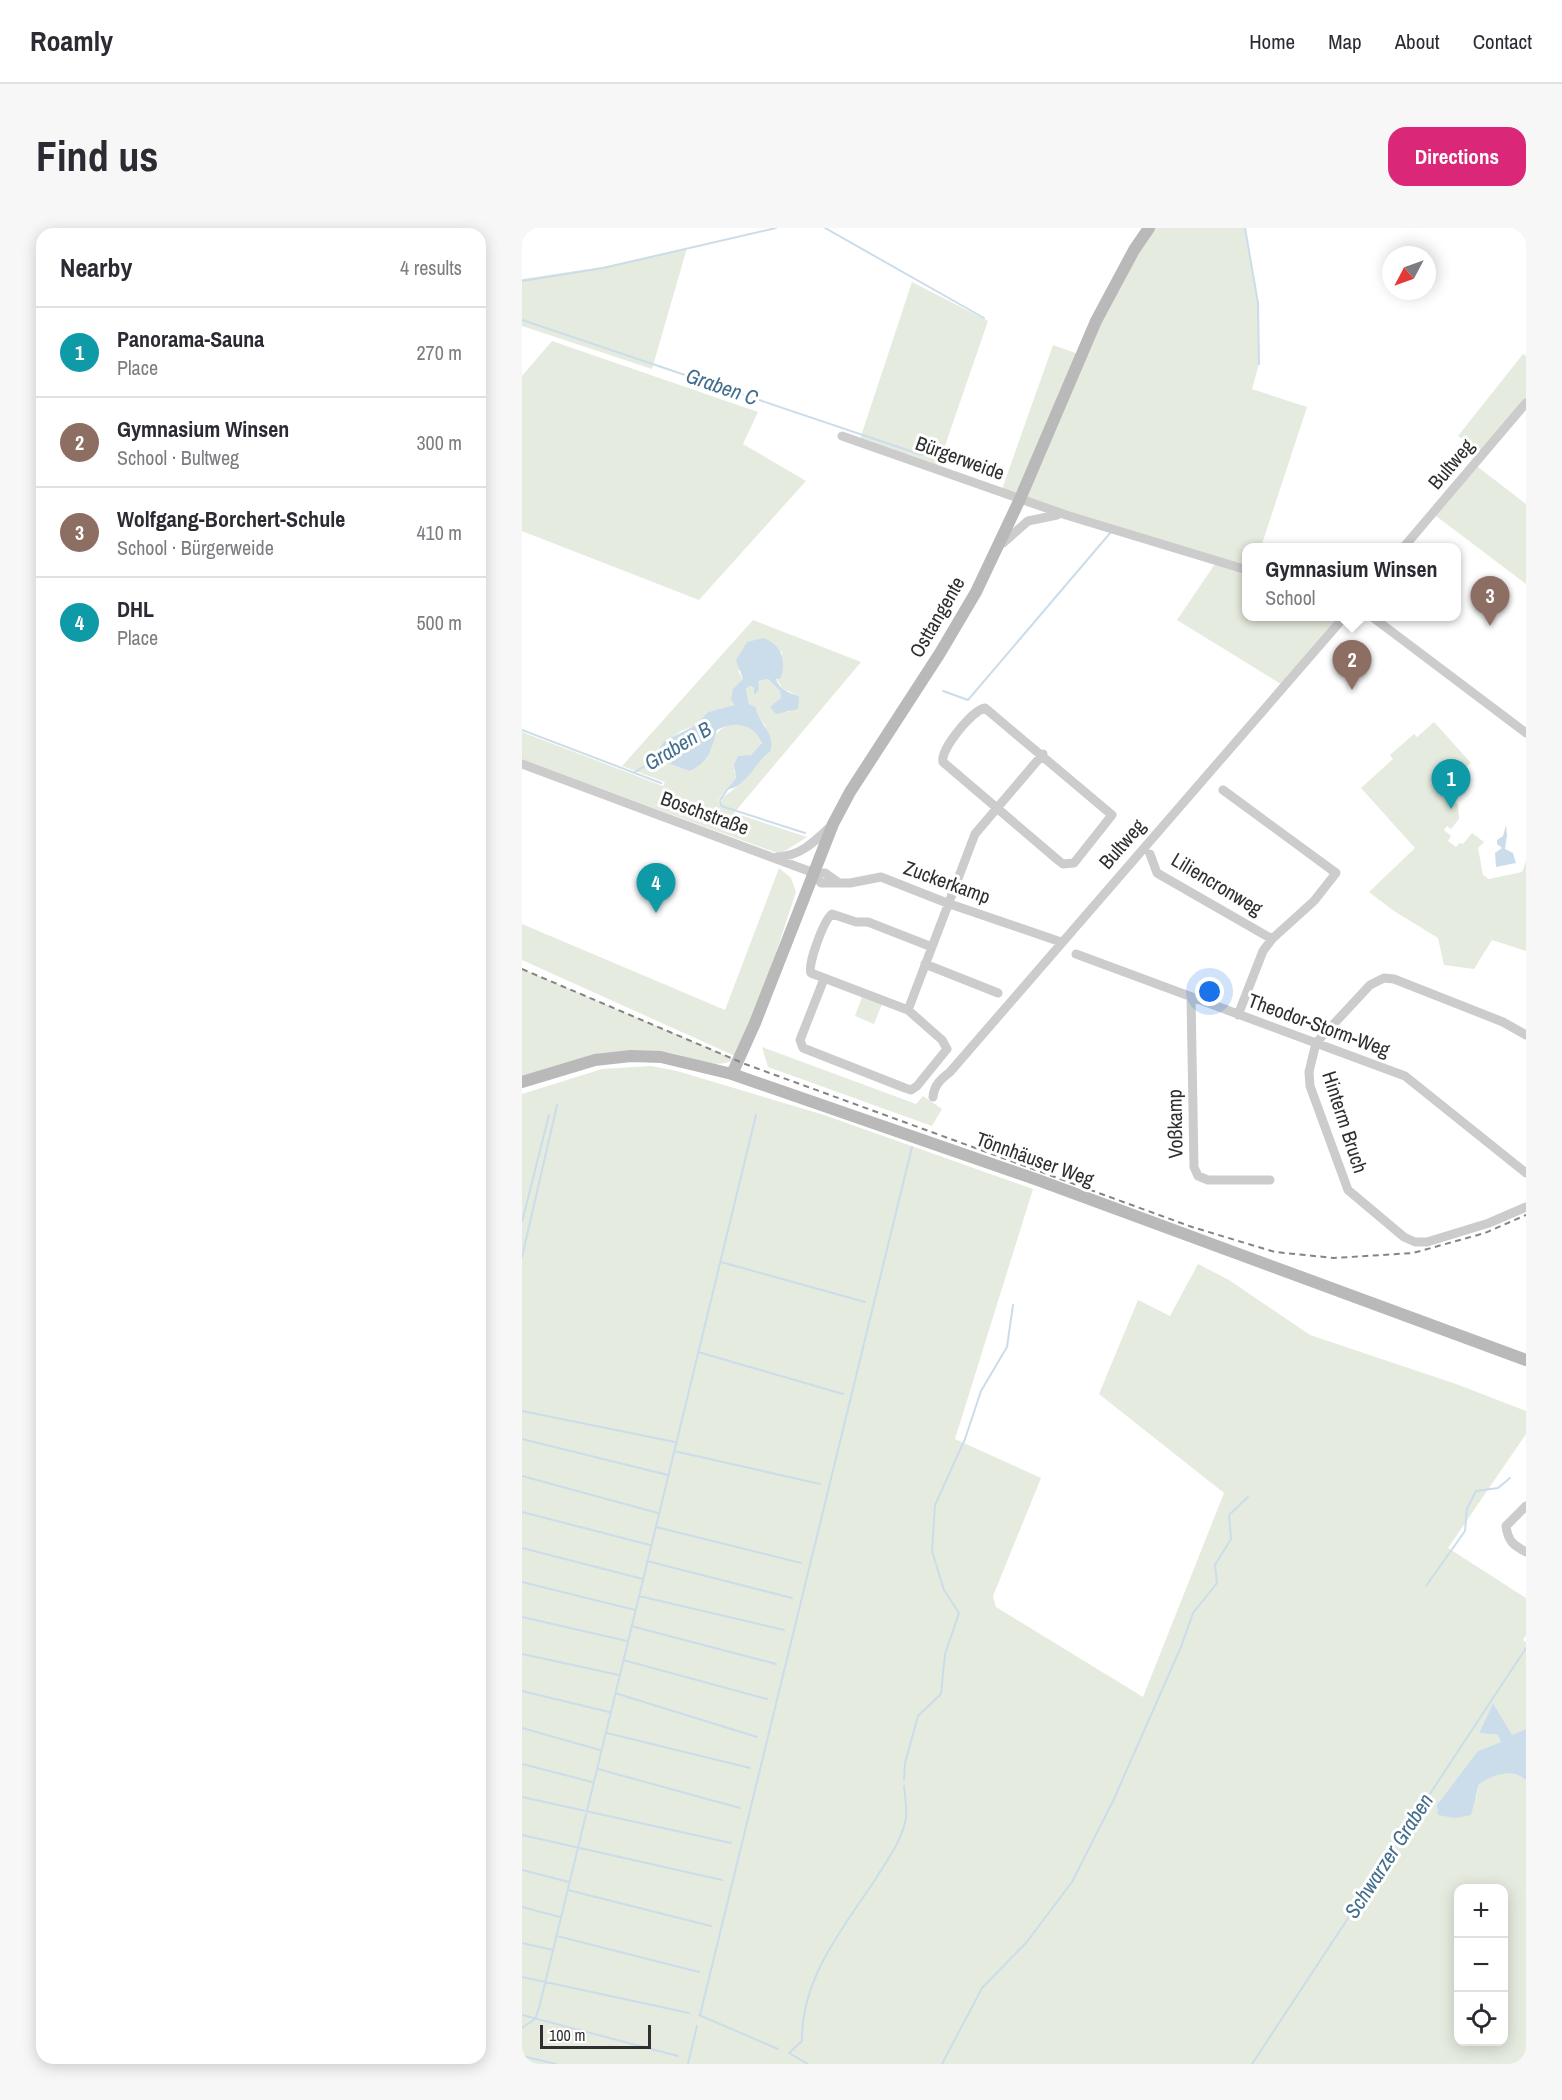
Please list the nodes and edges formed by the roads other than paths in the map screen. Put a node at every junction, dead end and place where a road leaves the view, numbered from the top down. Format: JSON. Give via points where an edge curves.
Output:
{"nodes":[{"id":1,"x":1149,"y":228,"type":"edge"},
{"id":2,"x":1526,"y":403,"type":"edge"},
{"id":3,"x":842,"y":436,"type":"dead end"},
{"id":4,"x":1020,"y":499,"type":"junction"},
{"id":5,"x":1066,"y":515,"type":"junction"},
{"id":6,"x":1407,"y":543,"type":"edge"},
{"id":7,"x":999,"y":548,"type":"junction"},
{"id":8,"x":1242,"y":568,"type":"edge"},
{"id":9,"x":1341,"y":621,"type":"edge"},
{"id":10,"x":1378,"y":621,"type":"edge"},
{"id":11,"x":1526,"y":733,"type":"edge"},
{"id":12,"x":1043,"y":754,"type":"junction"},
{"id":13,"x":522,"y":764,"type":"edge"},
{"id":14,"x":1223,"y":790,"type":"dead end"},
{"id":15,"x":997,"y":808,"type":"junction"},
{"id":16,"x":833,"y":824,"type":"junction"},
{"id":17,"x":1150,"y":854,"type":"dead end"},
{"id":18,"x":775,"y":857,"type":"junction"},
{"id":19,"x":814,"y":873,"type":"junction"},
{"id":20,"x":947,"y":903,"type":"junction"},
{"id":21,"x":1041,"y":936,"type":"junction"},
{"id":22,"x":1272,"y":939,"type":"junction"},
{"id":23,"x":1061,"y":942,"type":"junction"},
{"id":24,"x":932,"y":947,"type":"junction"},
{"id":25,"x":1076,"y":954,"type":"dead end"},
{"id":26,"x":1047,"y":958,"type":"junction"},
{"id":27,"x":925,"y":964,"type":"junction"},
{"id":28,"x":824,"y":979,"type":"junction"},
{"id":29,"x":998,"y":993,"type":"dead end"},
{"id":30,"x":1191,"y":997,"type":"junction"},
{"id":31,"x":908,"y":1010,"type":"junction"},
{"id":32,"x":1238,"y":1015,"type":"junction"},
{"id":33,"x":1526,"y":1035,"type":"edge"},
{"id":34,"x":1316,"y":1043,"type":"junction"},
{"id":35,"x":737,"y":1075,"type":"junction"},
{"id":36,"x":522,"y":1082,"type":"edge"},
{"id":37,"x":933,"y":1097,"type":"dead end"},
{"id":38,"x":1526,"y":1173,"type":"edge"},
{"id":39,"x":1270,"y":1180,"type":"dead end"},
{"id":40,"x":1526,"y":1207,"type":"edge"},
{"id":41,"x":1526,"y":1360,"type":"edge"},
{"id":42,"x":1526,"y":1506,"type":"edge"},
{"id":43,"x":1526,"y":1552,"type":"edge"}],
"edges":[{"from":1,"to":4,"type":"main road","name":"Osttangente","via":[[1096,321]]},
{"from":2,"to":6,"type":"street","name":"Bultweg"},
{"from":3,"to":4,"type":"street","name":"Bürgerweide"},
{"from":4,"to":5,"type":"street","name":"Bürgerweide"},
{"from":4,"to":7,"type":"main road","name":"Osttangente"},
{"from":5,"to":7,"type":"street","name":"Bürgerweide","via":[[1028,520]]},
{"from":5,"to":8,"type":"street","name":"Bürgerweide"},
{"from":7,"to":16,"type":"main road","name":"Osttangente","via":[[945,645]]},
{"from":9,"to":23,"type":"street","name":"Bultweg"},
{"from":10,"to":11,"type":"street"},
{"from":12,"to":15,"type":"street"},
{"from":12,"to":15,"type":"street","via":[[991,711],[985,708],[976,712],[942,756],[947,767]]},
{"from":12,"to":15,"type":"street","via":[[1112,815],[1078,860],[1063,864]]},
{"from":13,"to":18,"type":"street","name":"Boschstraße"},
{"from":14,"to":22,"type":"street","via":[[1336,873],[1314,900]]},
{"from":15,"to":20,"type":"street","via":[[975,834]]},
{"from":16,"to":18,"type":"street","via":[[797,854]]},
{"from":16,"to":19,"type":"main road","name":"Osttangente"},
{"from":17,"to":22,"type":"street","name":"Liliencronweg","via":[[1157,873]]},
{"from":18,"to":19,"type":"street","name":"Boschstraße"},
{"from":19,"to":20,"type":"street","name":"Zuckerkamp","via":[[825,873],[839,883],[881,877]]},
{"from":19,"to":35,"type":"main road","name":"Osttangente"},
{"from":20,"to":21,"type":"street","name":"Zuckerkamp"},
{"from":20,"to":24,"type":"street"},
{"from":21,"to":23,"type":"street","name":"Zuckerkamp"},
{"from":21,"to":26,"type":"street"},
{"from":22,"to":32,"type":"street","via":[[1254,971]]},
{"from":23,"to":26,"type":"street","name":"Bultweg"},
{"from":24,"to":27,"type":"street"},
{"from":24,"to":28,"type":"street","via":[[868,922],[832,914],[809,965],[811,973]]},
{"from":25,"to":30,"type":"street","name":"Theodor-Storm-Weg"},
{"from":26,"to":37,"type":"street","name":"Bultweg","via":[[939,1081]]},
{"from":27,"to":29,"type":"street"},
{"from":27,"to":31,"type":"street"},
{"from":28,"to":31,"type":"street"},
{"from":28,"to":31,"type":"street","via":[[800,1040],[803,1048],[911,1090],[947,1049]]},
{"from":30,"to":32,"type":"street","name":"Theodor-Storm-Weg"},
{"from":30,"to":39,"type":"street","name":"Voßkamp","via":[[1194,1167],[1198,1176],[1208,1180]]},
{"from":32,"to":34,"type":"street","name":"Theodor-Storm-Weg"},
{"from":33,"to":34,"type":"street","via":[[1503,1022],[1384,978],[1370,985]]},
{"from":34,"to":38,"type":"street","name":"Theodor-Storm-Weg","via":[[1405,1076]]},
{"from":34,"to":40,"type":"street","name":"Hinterm Bruch","via":[[1309,1071],[1310,1086],[1343,1180],[1356,1198],[1404,1237],[1427,1242]]},
{"from":35,"to":36,"type":"main road","name":"Tönnhäuser Weg","via":[[662,1057],[631,1056],[595,1060]]},
{"from":35,"to":41,"type":"main road","name":"Tönnhäuser Weg","via":[[1038,1180]]},
{"from":42,"to":43,"type":"street","via":[[1506,1526],[1507,1537]]}]}
